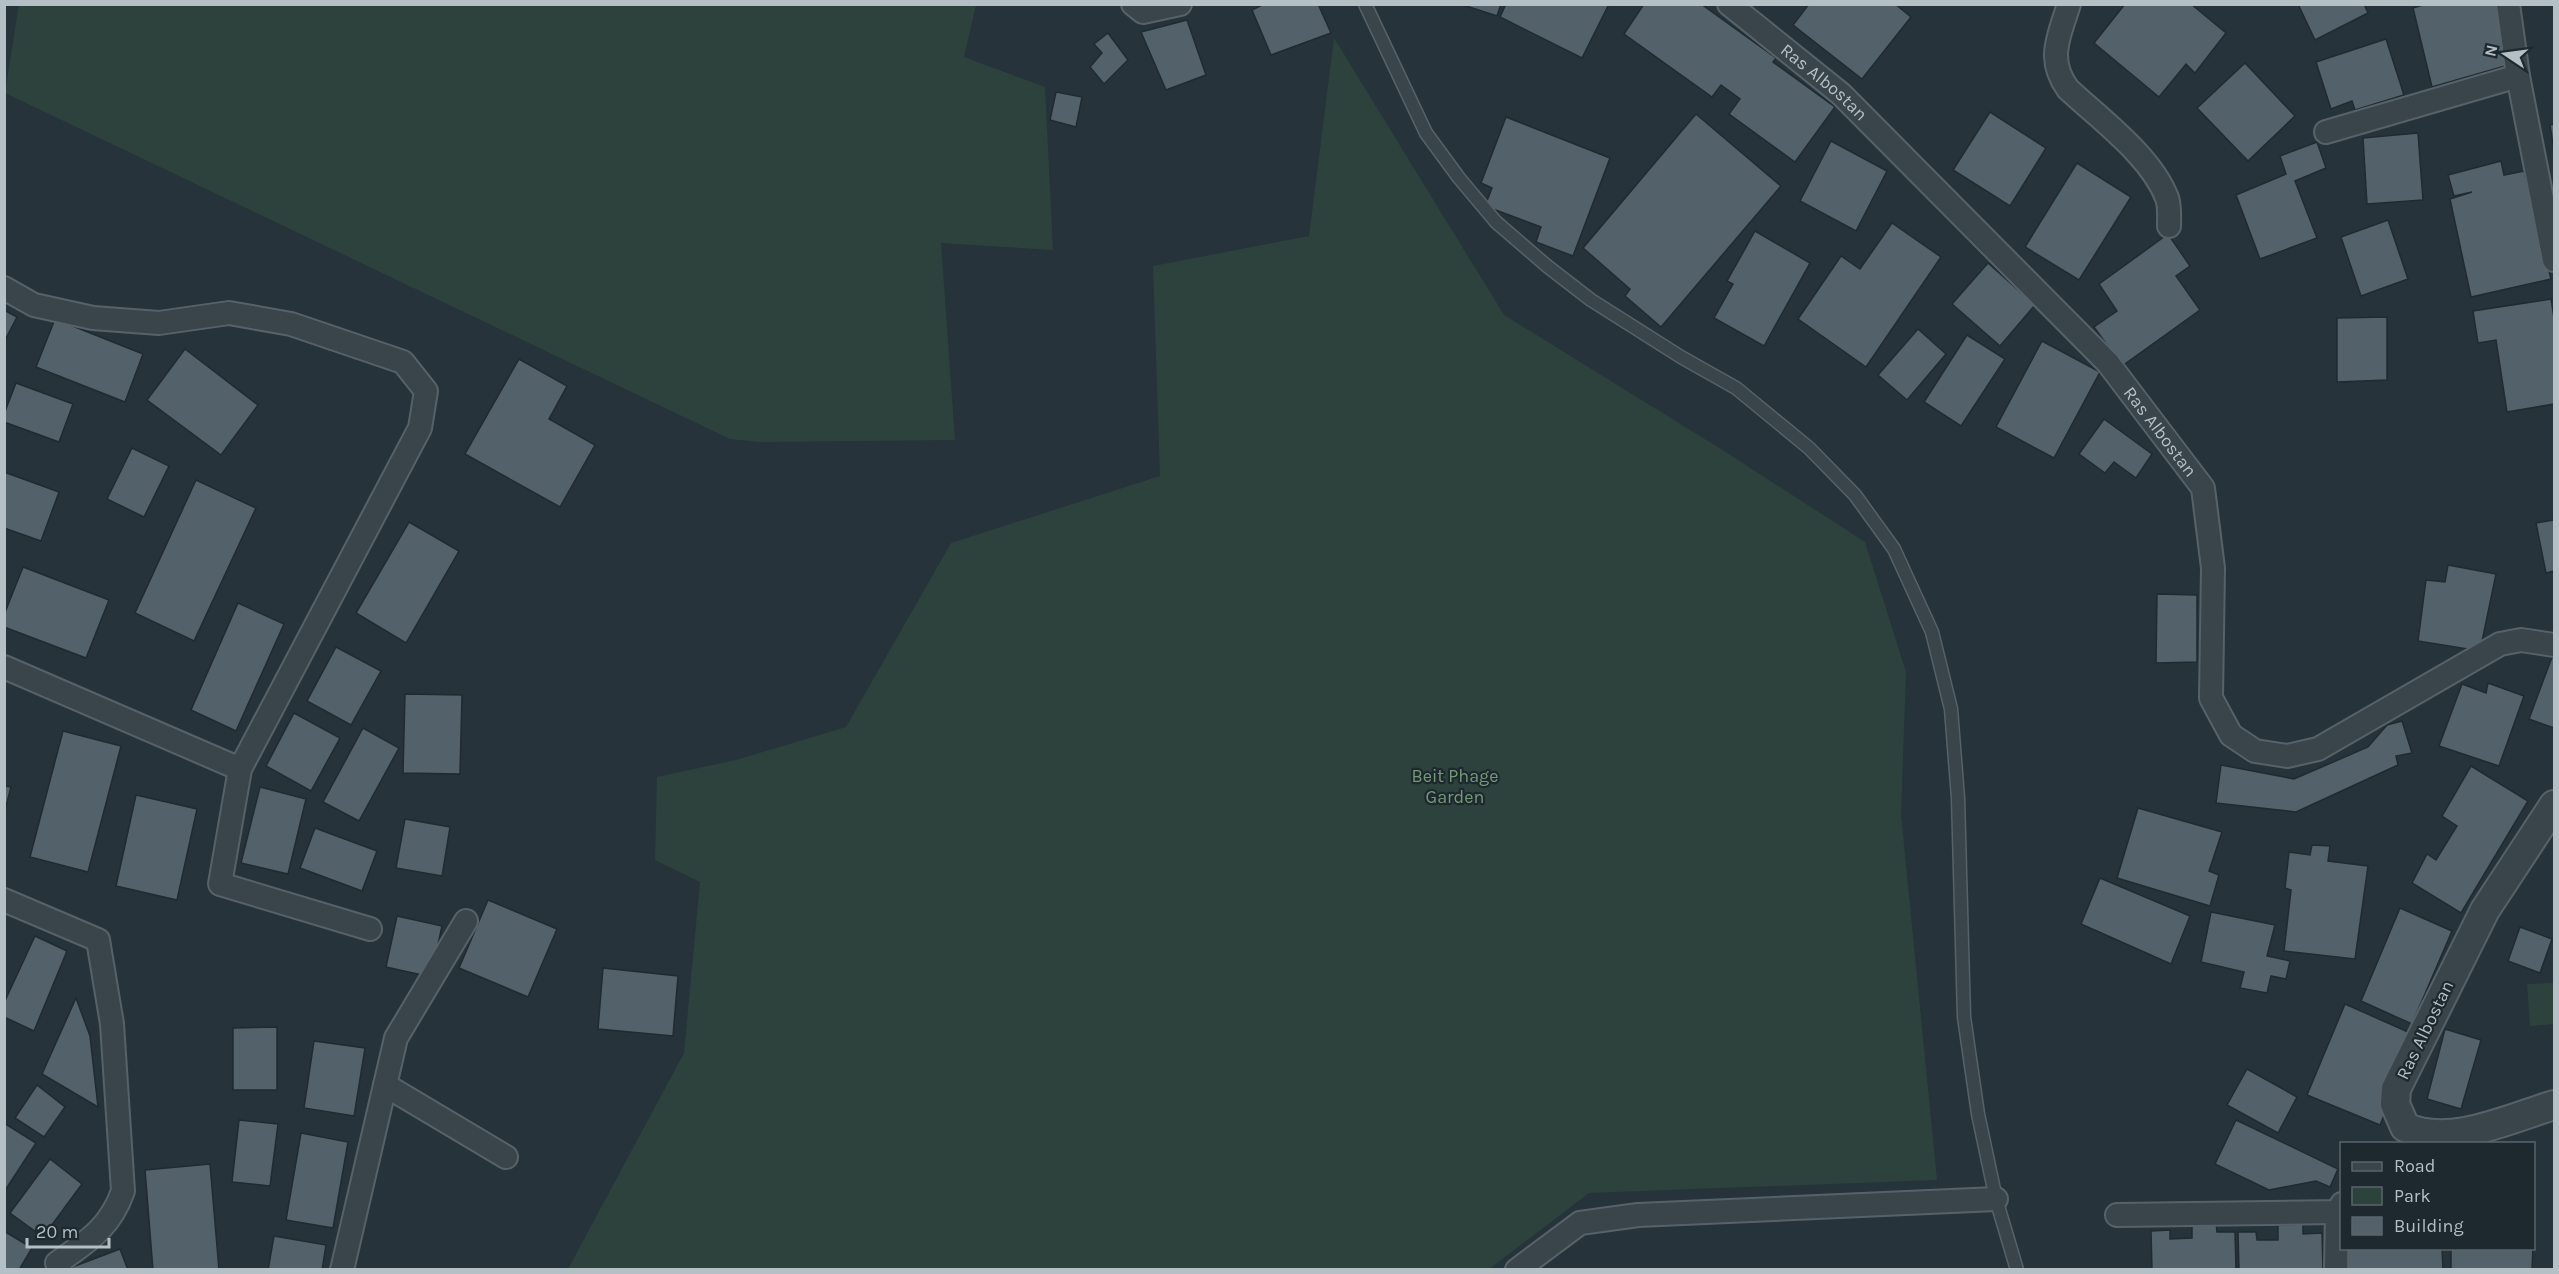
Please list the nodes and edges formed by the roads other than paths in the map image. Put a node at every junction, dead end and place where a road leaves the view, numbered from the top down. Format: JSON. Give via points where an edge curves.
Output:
{"nodes":[{"id":1,"x":1133,"y":4,"type":"edge"},
{"id":2,"x":1180,"y":4,"type":"edge"},
{"id":3,"x":1365,"y":4,"type":"edge"},
{"id":4,"x":1730,"y":4,"type":"edge"},
{"id":5,"x":2069,"y":4,"type":"edge"},
{"id":6,"x":2508,"y":4,"type":"edge"},
{"id":7,"x":2518,"y":76,"type":"junction"},
{"id":8,"x":2326,"y":132,"type":"dead end"},
{"id":9,"x":2169,"y":226,"type":"dead end"},
{"id":10,"x":2554,"y":260,"type":"edge"},
{"id":11,"x":4,"y":288,"type":"edge"},
{"id":12,"x":2554,"y":645,"type":"edge"},
{"id":13,"x":4,"y":667,"type":"edge"},
{"id":14,"x":240,"y":769,"type":"junction"},
{"id":15,"x":2554,"y":805,"type":"edge"},
{"id":16,"x":4,"y":900,"type":"edge"},
{"id":17,"x":466,"y":921,"type":"dead end"},
{"id":18,"x":370,"y":928,"type":"dead end"},
{"id":19,"x":385,"y":1085,"type":"junction"},
{"id":20,"x":2554,"y":1105,"type":"edge"},
{"id":21,"x":2407,"y":1138,"type":"edge"},
{"id":22,"x":506,"y":1157,"type":"dead end"},
{"id":23,"x":1996,"y":1199,"type":"junction"},
{"id":24,"x":2339,"y":1208,"type":"edge"},
{"id":25,"x":2117,"y":1215,"type":"dead end"},
{"id":26,"x":60,"y":1269,"type":"edge"},
{"id":27,"x":342,"y":1269,"type":"edge"},
{"id":28,"x":1517,"y":1269,"type":"edge"},
{"id":29,"x":2017,"y":1269,"type":"edge"},
{"id":30,"x":2336,"y":1269,"type":"edge"}],
"edges":[{"from":1,"to":2,"type":"street","via":[[1143,12]]},
{"from":3,"to":23,"type":"lane","via":[[1426,133],[1496,222],[1591,300],[1736,388],[1809,448],[1855,495],[1894,549],[1932,632],[1951,709],[1958,798],[1964,1017],[1978,1114]]},
{"from":4,"to":12,"type":"street","name":"Ras Albostan","via":[[1841,94],[2108,363],[2203,488],[2213,568],[2211,698],[2231,735],[2255,751],[2287,756],[2318,749],[2500,645],[2521,640]]},
{"from":5,"to":9,"type":"street","via":[[2056,48],[2061,80],[2157,176],[2168,201]]},
{"from":6,"to":7,"type":"street"},
{"from":7,"to":8,"type":"street"},
{"from":7,"to":10,"type":"street"},
{"from":11,"to":14,"type":"street","via":[[34,305],[93,318],[159,322],[230,313],[291,324],[403,362],[426,391],[420,428]]},
{"from":13,"to":14,"type":"street"},
{"from":14,"to":18,"type":"street","via":[[220,884]]},
{"from":15,"to":21,"type":"street","name":"Ras Albostan","via":[[2485,910],[2396,1089],[2395,1104]]},
{"from":16,"to":26,"type":"street","via":[[98,940],[112,1024],[123,1191],[116,1211],[100,1232],[57,1263]]},
{"from":17,"to":19,"type":"street","via":[[396,1038]]},
{"from":19,"to":22,"type":"street"},
{"from":19,"to":27,"type":"street"},
{"from":20,"to":21,"type":"street","name":"Ras Albostan","via":[[2458,1134]]},
{"from":23,"to":28,"type":"street","via":[[1638,1215],[1580,1222]]},
{"from":23,"to":29,"type":"lane"},
{"from":24,"to":25,"type":"street"},
{"from":24,"to":30,"type":"street"}]}
